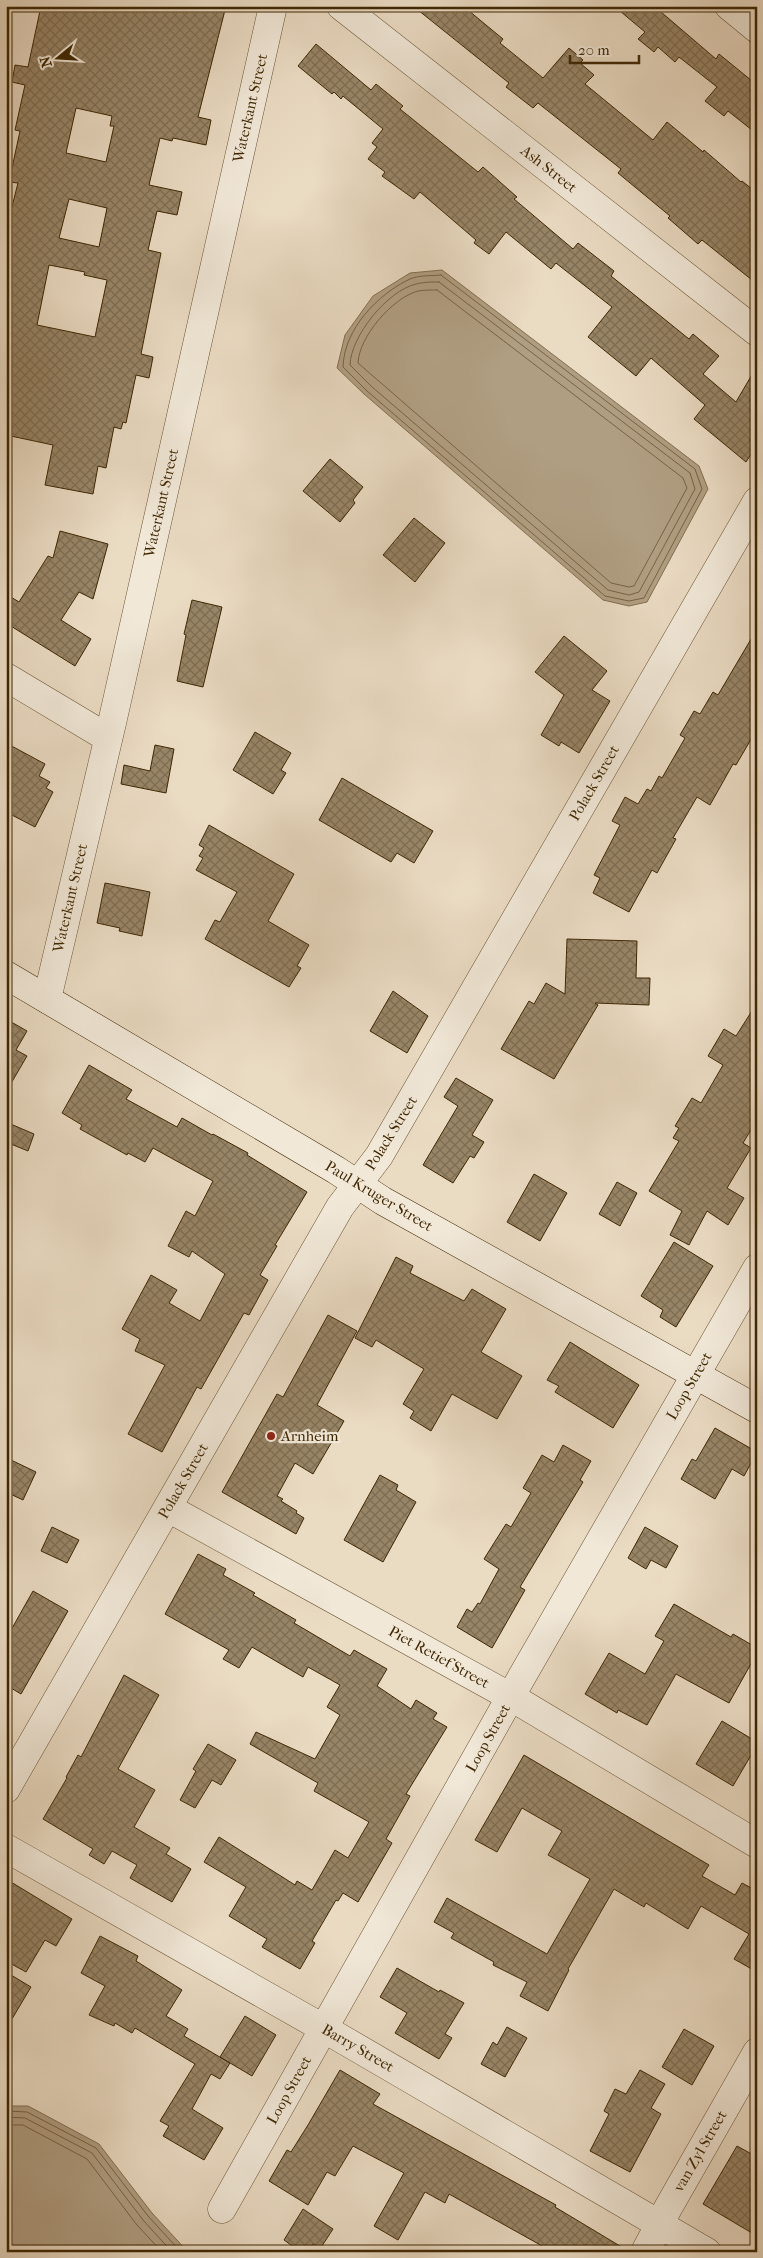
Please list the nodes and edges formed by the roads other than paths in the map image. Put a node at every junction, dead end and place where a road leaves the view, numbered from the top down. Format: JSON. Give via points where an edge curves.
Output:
{"nodes":[{"id":1,"x":272,"y":6,"type":"edge"},
{"id":2,"x":341,"y":6,"type":"edge"},
{"id":3,"x":729,"y":6,"type":"edge"},
{"id":4,"x":757,"y":29,"type":"edge"},
{"id":5,"x":757,"y":332,"type":"edge"},
{"id":6,"x":757,"y":502,"type":"edge"},
{"id":7,"x":6,"y":677,"type":"edge"},
{"id":8,"x":108,"y":738,"type":"junction"},
{"id":9,"x":6,"y":975,"type":"edge"},
{"id":10,"x":47,"y":999,"type":"junction"},
{"id":11,"x":358,"y":1184,"type":"junction"},
{"id":12,"x":757,"y":1268,"type":"edge"},
{"id":13,"x":696,"y":1375,"type":"junction"},
{"id":14,"x":757,"y":1409,"type":"edge"},
{"id":15,"x":168,"y":1508,"type":"junction"},
{"id":16,"x":511,"y":1697,"type":"junction"},
{"id":17,"x":6,"y":1789,"type":"edge"},
{"id":18,"x":757,"y":1844,"type":"edge"},
{"id":19,"x":6,"y":1848,"type":"edge"},
{"id":20,"x":324,"y":2028,"type":"junction"},
{"id":21,"x":757,"y":2052,"type":"edge"},
{"id":22,"x":222,"y":2209,"type":"dead end"},
{"id":23,"x":660,"y":2224,"type":"junction"},
{"id":24,"x":646,"y":2252,"type":"edge"},
{"id":25,"x":707,"y":2252,"type":"edge"}],
"edges":[{"from":1,"to":8,"type":"street","name":"Waterkant Street"},
{"from":2,"to":5,"type":"street","name":"Ash Street"},
{"from":3,"to":4,"type":"street"},
{"from":6,"to":11,"type":"street","name":"Polack Street","via":[[379,1156]]},
{"from":7,"to":8,"type":"street"},
{"from":8,"to":10,"type":"street","name":"Waterkant Street"},
{"from":9,"to":10,"type":"street","name":"Paul Kruger Street"},
{"from":10,"to":11,"type":"street","name":"Paul Kruger Street"},
{"from":11,"to":13,"type":"street","name":"Paul Kruger Street"},
{"from":11,"to":15,"type":"street","name":"Polack Street","via":[[340,1207]]},
{"from":12,"to":13,"type":"street","name":"Loop Street"},
{"from":13,"to":14,"type":"street","name":"Paul Kruger Street"},
{"from":13,"to":16,"type":"street","name":"Loop Street"},
{"from":15,"to":16,"type":"street","name":"Piet Retief Street"},
{"from":15,"to":17,"type":"street","name":"Polack Street"},
{"from":16,"to":18,"type":"street","name":"Piet Retief Street"},
{"from":16,"to":20,"type":"street","name":"Loop Street"},
{"from":19,"to":20,"type":"street","name":"Barry Street"},
{"from":20,"to":22,"type":"street","name":"Loop Street"},
{"from":20,"to":23,"type":"street","name":"Barry Street"},
{"from":21,"to":23,"type":"street","name":"van Zyl Street"},
{"from":23,"to":24,"type":"street","name":"van Zyl Street"},
{"from":23,"to":25,"type":"street","name":"Barry Street"}]}
